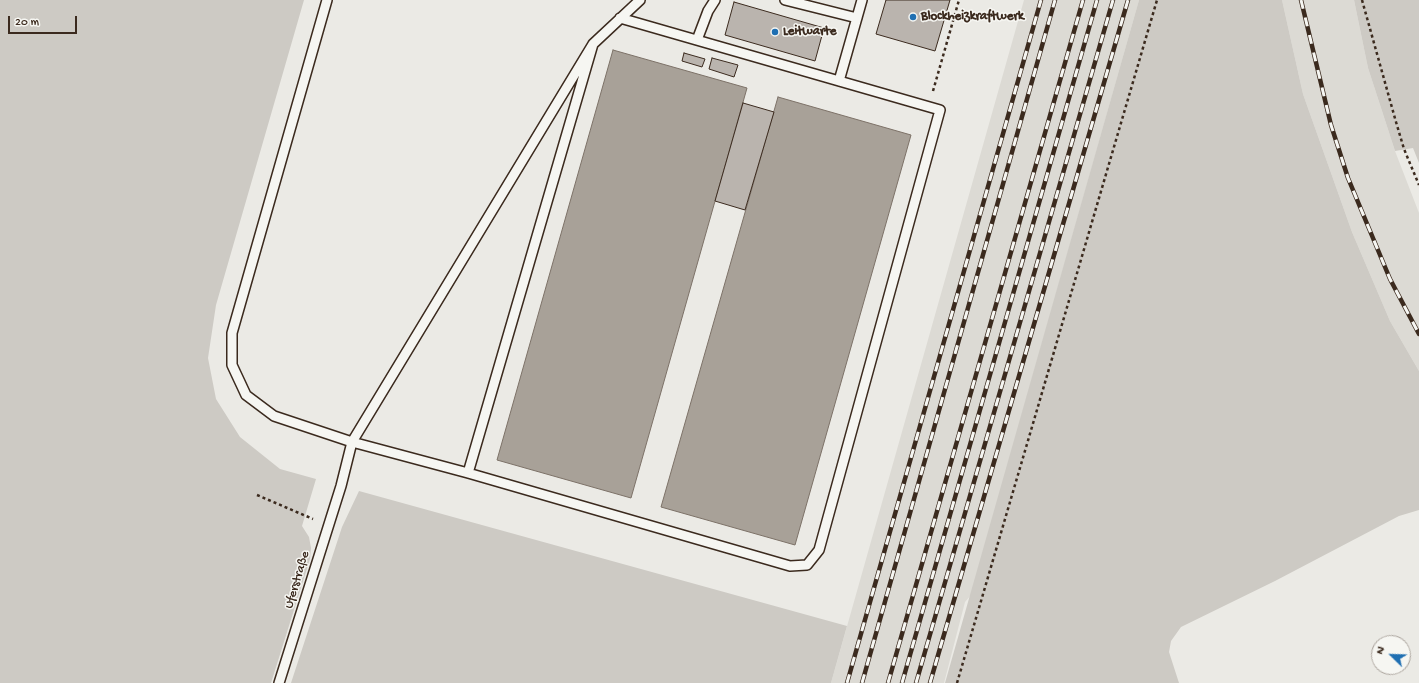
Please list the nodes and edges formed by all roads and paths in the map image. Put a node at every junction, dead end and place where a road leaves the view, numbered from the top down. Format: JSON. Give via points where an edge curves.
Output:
{"nodes":[{"id":1,"x":327,"y":0,"type":"edge"},
{"id":2,"x":640,"y":0,"type":"edge"},
{"id":3,"x":715,"y":0,"type":"edge"},
{"id":4,"x":785,"y":0,"type":"edge"},
{"id":5,"x":862,"y":0,"type":"edge"},
{"id":6,"x":959,"y":0,"type":"edge"},
{"id":7,"x":1157,"y":0,"type":"edge"},
{"id":8,"x":1362,"y":0,"type":"edge"},
{"id":9,"x":620,"y":18,"type":"junction"},
{"id":10,"x":857,"y":18,"type":"junction"},
{"id":11,"x":697,"y":40,"type":"junction"},
{"id":12,"x":593,"y":44,"type":"junction"},
{"id":13,"x":838,"y":81,"type":"junction"},
{"id":14,"x":929,"y":107,"type":"junction"},
{"id":15,"x":1419,"y":186,"type":"edge"},
{"id":16,"x":352,"y":442,"type":"junction"},
{"id":17,"x":468,"y":474,"type":"junction"},
{"id":18,"x":256,"y":495,"type":"dead end"},
{"id":19,"x":328,"y":527,"type":"junction"},
{"id":20,"x":279,"y":683,"type":"edge"},
{"id":21,"x":957,"y":683,"type":"edge"}],
"edges":[{"from":1,"to":16,"type":"lane","via":[[232,333],[232,365],[246,395],[274,416]]},
{"from":2,"to":9,"type":"lane"},
{"from":3,"to":11,"type":"lane"},
{"from":4,"to":10,"type":"lane"},
{"from":5,"to":10,"type":"lane"},
{"from":6,"to":14,"type":"path"},
{"from":7,"to":21,"type":"path"},
{"from":8,"to":15,"type":"path","via":[[1404,149]]},
{"from":9,"to":11,"type":"lane"},
{"from":9,"to":12,"type":"lane"},
{"from":10,"to":13,"type":"lane"},
{"from":11,"to":13,"type":"lane"},
{"from":12,"to":16,"type":"lane","name":"Uferstraße"},
{"from":12,"to":17,"type":"lane"},
{"from":13,"to":14,"type":"lane"},
{"from":14,"to":17,"type":"lane","via":[[940,110],[818,550],[807,565],[790,566]]},
{"from":16,"to":17,"type":"lane"},
{"from":16,"to":19,"type":"lane","name":"Uferstraße"},
{"from":18,"to":19,"type":"path"},
{"from":19,"to":20,"type":"lane","name":"Uferstraße"}]}
